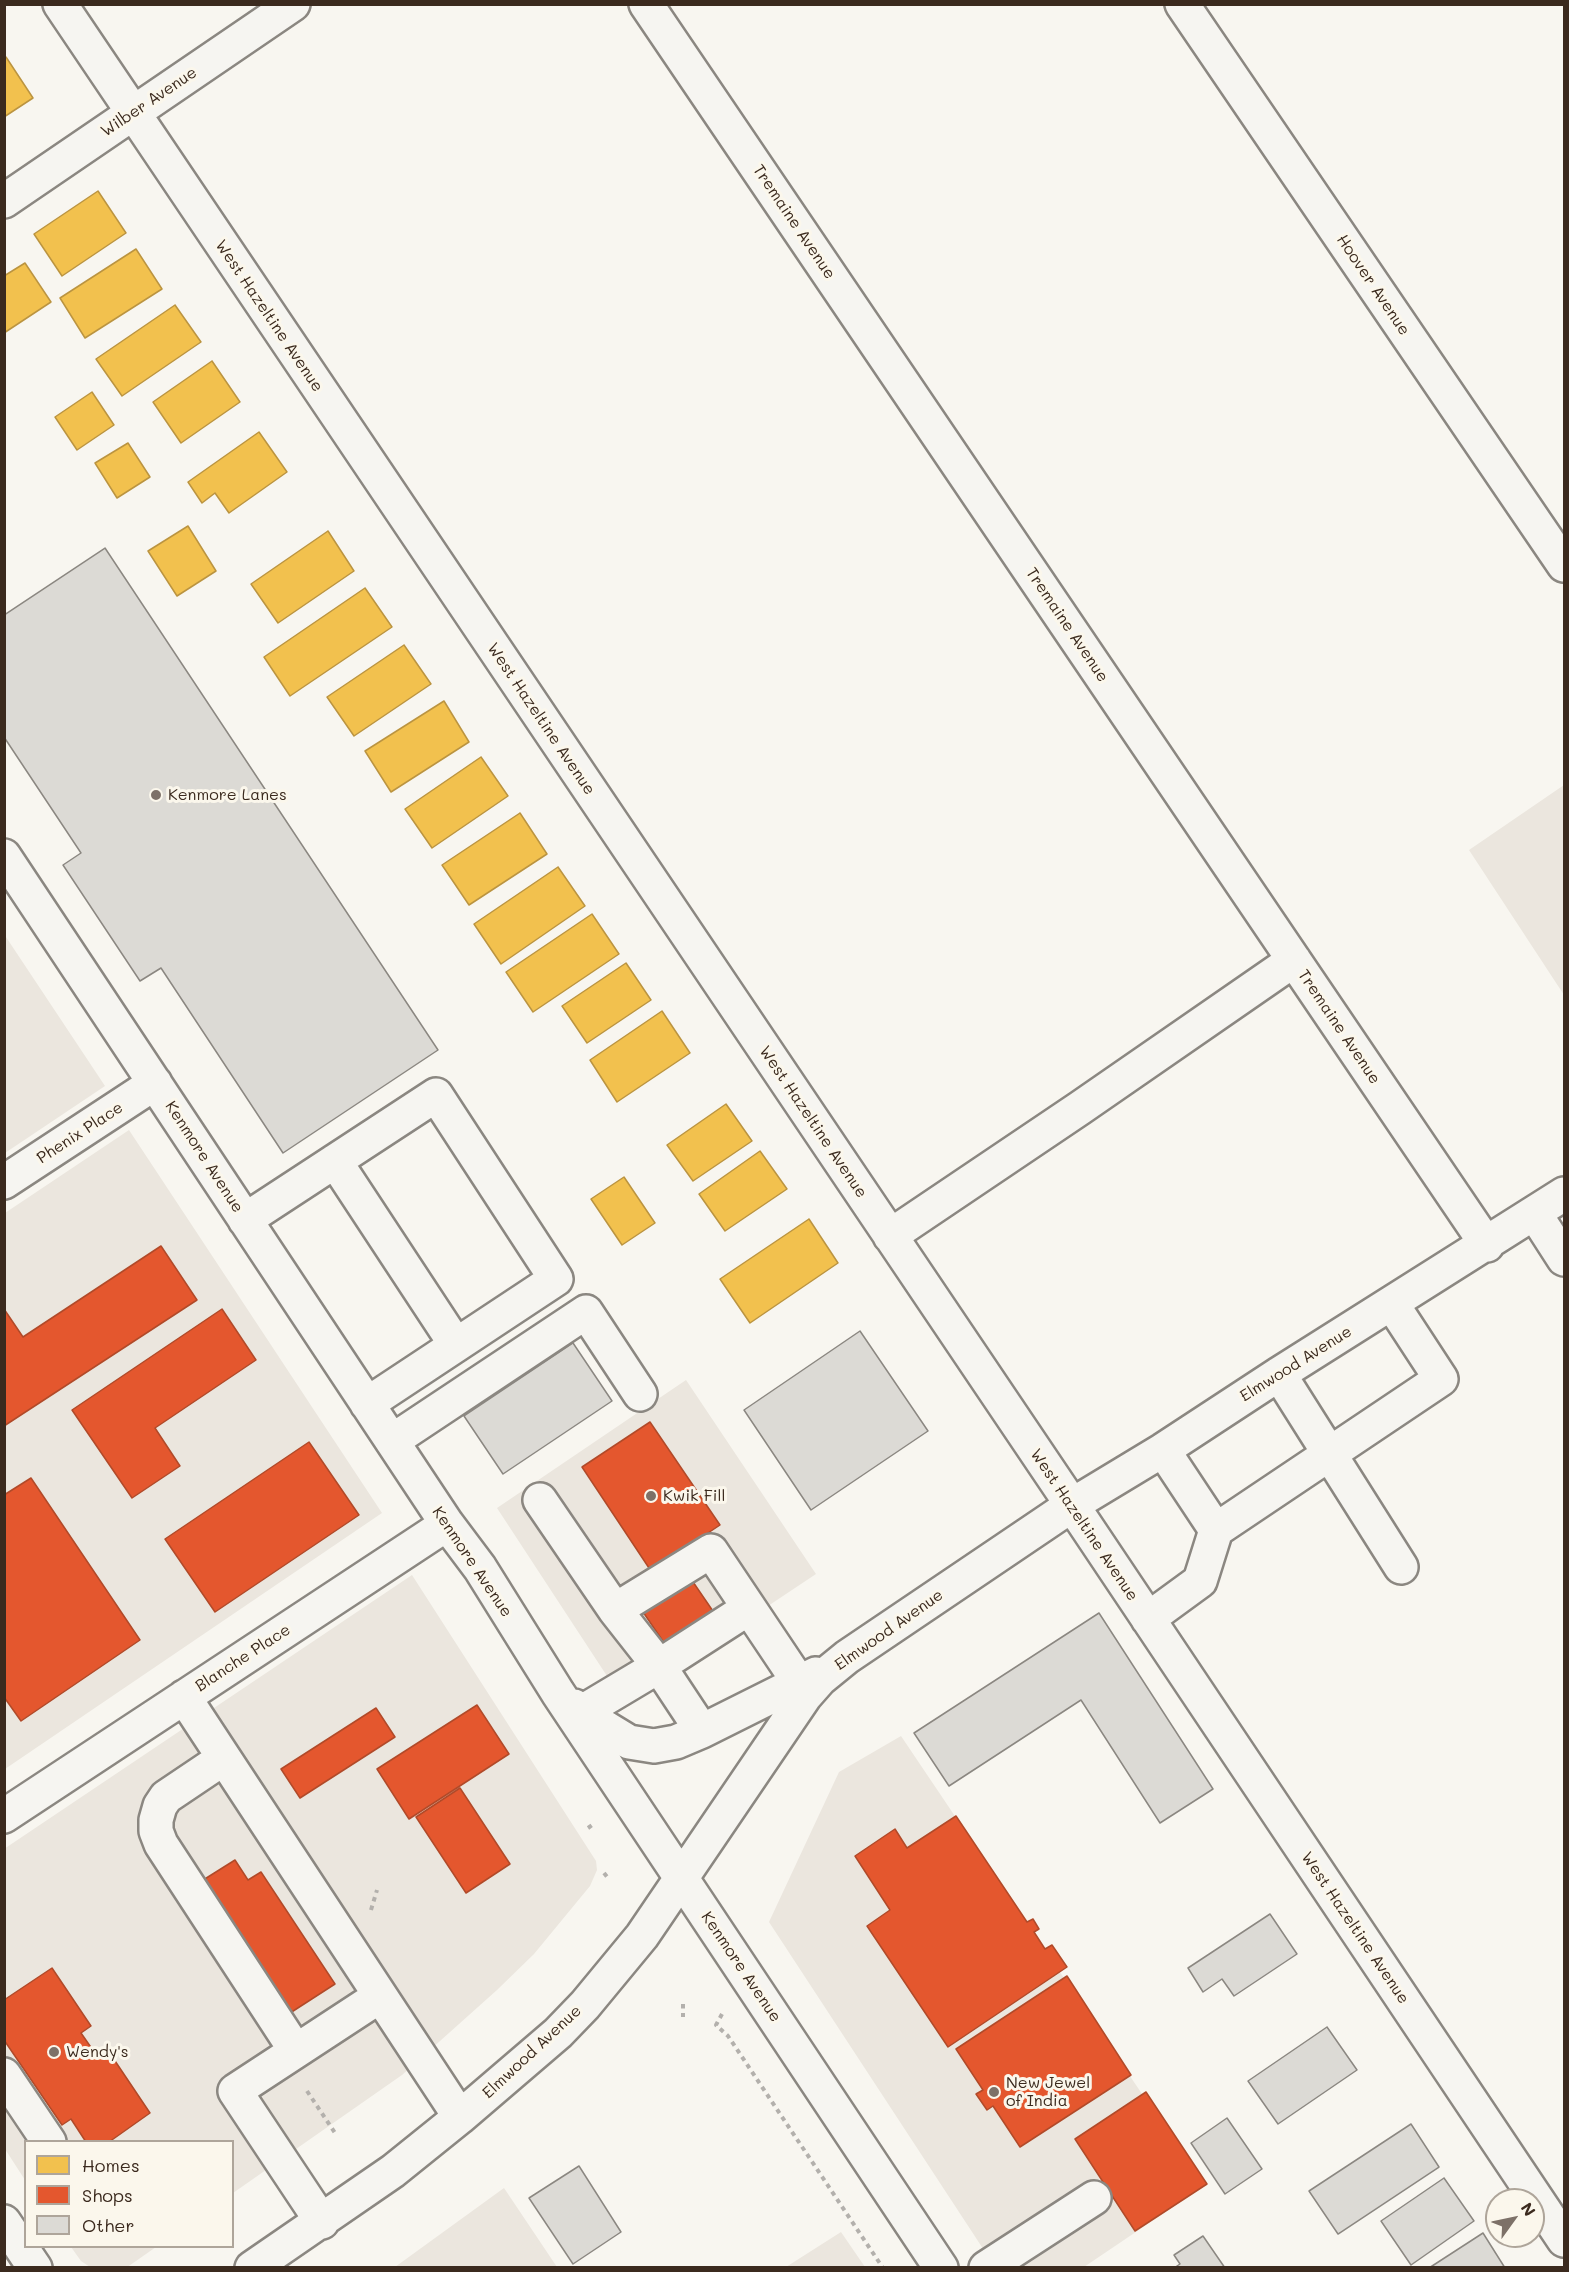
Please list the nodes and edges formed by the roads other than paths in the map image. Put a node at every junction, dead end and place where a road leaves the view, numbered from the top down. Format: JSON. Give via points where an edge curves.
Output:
{"nodes":[{"id":1,"x":60,"y":4,"type":"edge"},
{"id":2,"x":293,"y":4,"type":"edge"},
{"id":3,"x":646,"y":4,"type":"edge"},
{"id":4,"x":1182,"y":4,"type":"edge"},
{"id":5,"x":133,"y":113,"type":"junction"},
{"id":6,"x":4,"y":201,"type":"edge"},
{"id":7,"x":1564,"y":565,"type":"edge"},
{"id":8,"x":4,"y":856,"type":"edge"},
{"id":9,"x":1294,"y":960,"type":"junction"},
{"id":10,"x":154,"y":1083,"type":"junction"},
{"id":11,"x":336,"y":1161,"type":"junction"},
{"id":12,"x":4,"y":1182,"type":"edge"},
{"id":13,"x":1564,"y":1194,"type":"edge"},
{"id":14,"x":1534,"y":1214,"type":"junction"},
{"id":15,"x":245,"y":1220,"type":"junction"},
{"id":16,"x":890,"y":1236,"type":"junction"},
{"id":17,"x":1487,"y":1245,"type":"junction"},
{"id":18,"x":1564,"y":1259,"type":"edge"},
{"id":19,"x":1392,"y":1304,"type":"junction"},
{"id":20,"x":456,"y":1346,"type":"junction"},
{"id":21,"x":1279,"y":1374,"type":"junction"},
{"id":22,"x":640,"y":1394,"type":"dead end"},
{"id":23,"x":367,"y":1404,"type":"junction"},
{"id":24,"x":392,"y":1441,"type":"junction"},
{"id":25,"x":1164,"y":1450,"type":"junction"},
{"id":26,"x":1329,"y":1454,"type":"junction"},
{"id":27,"x":540,"y":1500,"type":"dead end"},
{"id":28,"x":1072,"y":1505,"type":"junction"},
{"id":29,"x":447,"y":1524,"type":"junction"},
{"id":30,"x":1216,"y":1530,"type":"junction"},
{"id":31,"x":1401,"y":1567,"type":"dead end"},
{"id":32,"x":749,"y":1608,"type":"junction"},
{"id":33,"x":615,"y":1610,"type":"junction"},
{"id":34,"x":1148,"y":1619,"type":"junction"},
{"id":35,"x":847,"y":1657,"type":"junction"},
{"id":36,"x":659,"y":1666,"type":"junction"},
{"id":37,"x":800,"y":1684,"type":"junction"},
{"id":38,"x":184,"y":1697,"type":"junction"},
{"id":39,"x":570,"y":1702,"type":"junction"},
{"id":40,"x":702,"y":1731,"type":"junction"},
{"id":41,"x":224,"y":1758,"type":"junction"},
{"id":42,"x":4,"y":1816,"type":"edge"},
{"id":43,"x":681,"y":1878,"type":"junction"},
{"id":44,"x":380,"y":1996,"type":"junction"},
{"id":45,"x":296,"y":2051,"type":"junction"},
{"id":46,"x":4,"y":2075,"type":"edge"},
{"id":47,"x":460,"y":2117,"type":"junction"},
{"id":48,"x":48,"y":2140,"type":"edge"},
{"id":49,"x":1094,"y":2198,"type":"dead end"},
{"id":50,"x":4,"y":2222,"type":"edge"},
{"id":51,"x":321,"y":2222,"type":"junction"},
{"id":52,"x":1564,"y":2240,"type":"edge"},
{"id":53,"x":35,"y":2268,"type":"edge"},
{"id":54,"x":252,"y":2268,"type":"edge"},
{"id":55,"x":941,"y":2268,"type":"edge"},
{"id":56,"x":986,"y":2268,"type":"edge"}],
"edges":[{"from":1,"to":5,"type":"street","name":"West Hazeltine Avenue"},
{"from":2,"to":5,"type":"street","name":"Wilber Avenue"},
{"from":3,"to":9,"type":"street","name":"Tremaine Avenue"},
{"from":4,"to":7,"type":"street","name":"Hoover Avenue"},
{"from":5,"to":6,"type":"street","name":"Wilber Avenue"},
{"from":5,"to":16,"type":"street","name":"West Hazeltine Avenue"},
{"from":8,"to":10,"type":"street","name":"Kenmore Avenue"},
{"from":9,"to":16,"type":"street"},
{"from":9,"to":17,"type":"street","name":"Tremaine Avenue"},
{"from":10,"to":12,"type":"street","name":"Phenix Place"},
{"from":10,"to":15,"type":"street","name":"Kenmore Avenue"},
{"from":11,"to":15,"type":"street"},
{"from":11,"to":20,"type":"street"},
{"from":11,"to":20,"type":"street","via":[[436,1095],[550,1269],[556,1279]]},
{"from":13,"to":14,"type":"street","name":"Elmwood Avenue"},
{"from":14,"to":17,"type":"street","name":"Elmwood Avenue"},
{"from":14,"to":18,"type":"street"},
{"from":15,"to":23,"type":"street","name":"Kenmore Avenue"},
{"from":16,"to":28,"type":"street","name":"West Hazeltine Avenue"},
{"from":17,"to":19,"type":"street","name":"Elmwood Avenue"},
{"from":19,"to":21,"type":"street","name":"Elmwood Avenue"},
{"from":19,"to":26,"type":"street","via":[[1441,1379]]},
{"from":20,"to":23,"type":"street"},
{"from":21,"to":25,"type":"street","name":"Elmwood Avenue"},
{"from":21,"to":26,"type":"street"},
{"from":22,"to":24,"type":"street","via":[[586,1312]]},
{"from":23,"to":24,"type":"street","name":"Kenmore Avenue"},
{"from":24,"to":29,"type":"street","name":"Kenmore Avenue"},
{"from":25,"to":28,"type":"street","name":"Elmwood Avenue"},
{"from":25,"to":30,"type":"street"},
{"from":26,"to":30,"type":"street"},
{"from":26,"to":31,"type":"street"},
{"from":27,"to":33,"type":"street"},
{"from":28,"to":34,"type":"street","name":"West Hazeltine Avenue"},
{"from":28,"to":35,"type":"street","name":"Elmwood Avenue"},
{"from":29,"to":38,"type":"street","name":"Blanche Place"},
{"from":29,"to":39,"type":"street","name":"Kenmore Avenue"},
{"from":30,"to":34,"type":"street","via":[[1200,1581]]},
{"from":32,"to":33,"type":"street","via":[[711,1551]]},
{"from":32,"to":36,"type":"street"},
{"from":32,"to":37,"type":"street"},
{"from":33,"to":36,"type":"street"},
{"from":34,"to":52,"type":"street","name":"West Hazeltine Avenue"},
{"from":35,"to":37,"type":"street"},
{"from":35,"to":43,"type":"street","name":"Elmwood Avenue","via":[[805,1696]]},
{"from":36,"to":39,"type":"street"},
{"from":36,"to":40,"type":"street"},
{"from":37,"to":40,"type":"street"},
{"from":38,"to":41,"type":"street"},
{"from":38,"to":42,"type":"street","name":"Blanche Place"},
{"from":39,"to":40,"type":"street","via":[[628,1743],[654,1746]]},
{"from":39,"to":43,"type":"street","name":"Kenmore Avenue"},
{"from":41,"to":44,"type":"street"},
{"from":41,"to":45,"type":"street","via":[[166,1797],[160,1806],[156,1831]]},
{"from":43,"to":47,"type":"street","name":"Elmwood Avenue","via":[[642,1936],[585,2005]]},
{"from":43,"to":55,"type":"street","name":"Kenmore Avenue"},
{"from":44,"to":45,"type":"street"},
{"from":44,"to":47,"type":"street"},
{"from":45,"to":51,"type":"street","via":[[235,2091]]},
{"from":46,"to":48,"type":"street"},
{"from":47,"to":51,"type":"street","name":"Elmwood Avenue"},
{"from":49,"to":56,"type":"street"},
{"from":50,"to":53,"type":"street"},
{"from":51,"to":54,"type":"street","name":"Elmwood Avenue"}]}
